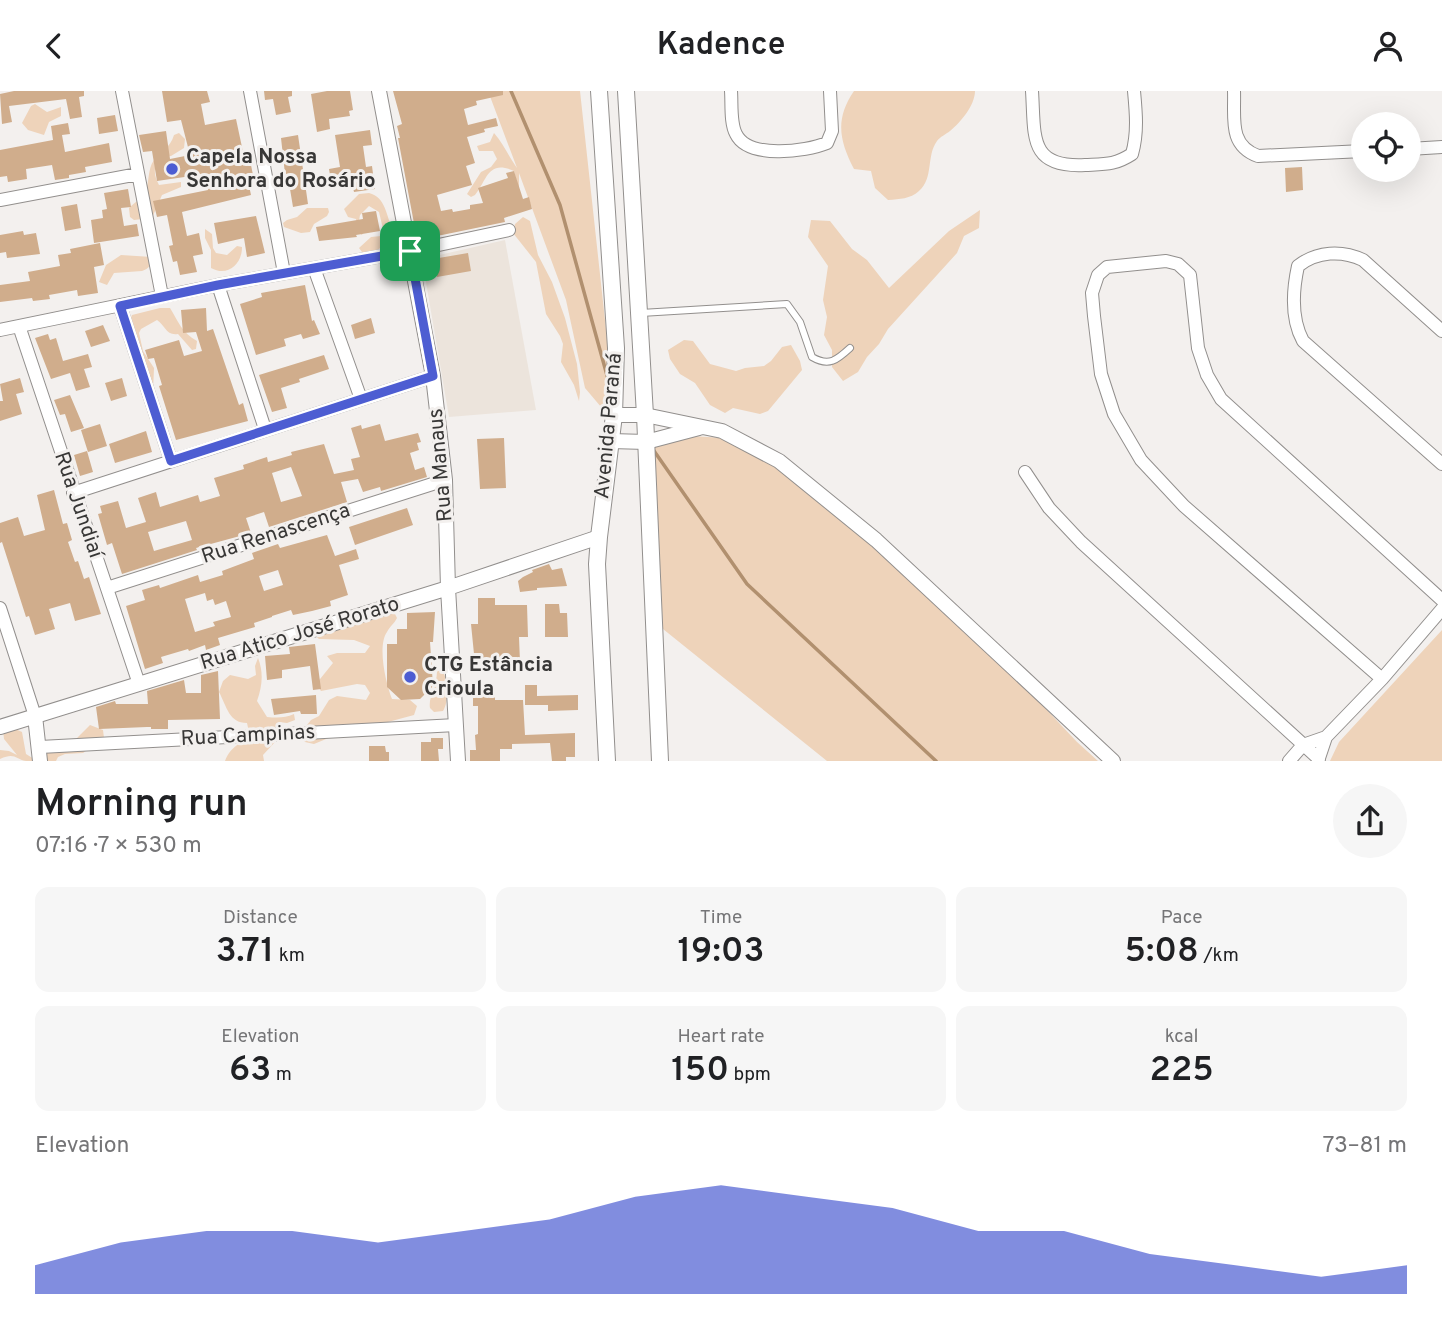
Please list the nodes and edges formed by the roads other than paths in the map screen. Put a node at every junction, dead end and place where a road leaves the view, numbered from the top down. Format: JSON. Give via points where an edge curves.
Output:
{"nodes":[{"id":1,"x":122,"y":91,"type":"edge"},
{"id":2,"x":250,"y":91,"type":"edge"},
{"id":3,"x":379,"y":91,"type":"edge"},
{"id":4,"x":599,"y":91,"type":"edge"},
{"id":5,"x":626,"y":91,"type":"edge"},
{"id":6,"x":731,"y":91,"type":"edge"},
{"id":7,"x":830,"y":91,"type":"edge"},
{"id":8,"x":1032,"y":91,"type":"edge"},
{"id":9,"x":1134,"y":91,"type":"edge"},
{"id":10,"x":1234,"y":91,"type":"edge"},
{"id":11,"x":1442,"y":147,"type":"edge"},
{"id":12,"x":1421,"y":148,"type":"edge"},
{"id":13,"x":1351,"y":152,"type":"edge"},
{"id":14,"x":138,"y":174,"type":"junction"},
{"id":15,"x":0,"y":200,"type":"edge"},
{"id":16,"x":509,"y":230,"type":"dead end"},
{"id":17,"x":410,"y":251,"type":"junction"},
{"id":18,"x":314,"y":268,"type":"junction"},
{"id":19,"x":284,"y":273,"type":"junction"},
{"id":20,"x":218,"y":285,"type":"junction"},
{"id":21,"x":162,"y":296,"type":"junction"},
{"id":22,"x":120,"y":306,"type":"junction"},
{"id":23,"x":639,"y":313,"type":"junction"},
{"id":24,"x":19,"y":326,"type":"junction"},
{"id":25,"x":0,"y":330,"type":"edge"},
{"id":26,"x":1442,"y":331,"type":"edge"},
{"id":27,"x":850,"y":348,"type":"dead end"},
{"id":28,"x":433,"y":376,"type":"junction"},
{"id":29,"x":361,"y":400,"type":"junction"},
{"id":30,"x":615,"y":410,"type":"junction"},
{"id":31,"x":645,"y":415,"type":"junction"},
{"id":32,"x":704,"y":426,"type":"junction"},
{"id":33,"x":265,"y":429,"type":"junction"},
{"id":34,"x":611,"y":441,"type":"junction"},
{"id":35,"x":646,"y":442,"type":"junction"},
{"id":36,"x":171,"y":461,"type":"junction"},
{"id":37,"x":1442,"y":464,"type":"edge"},
{"id":38,"x":1025,"y":473,"type":"dead end"},
{"id":39,"x":445,"y":480,"type":"junction"},
{"id":40,"x":73,"y":493,"type":"junction"},
{"id":41,"x":598,"y":537,"type":"junction"},
{"id":42,"x":107,"y":588,"type":"junction"},
{"id":43,"x":448,"y":588,"type":"junction"},
{"id":44,"x":1442,"y":600,"type":"edge"},
{"id":45,"x":0,"y":608,"type":"edge"},
{"id":46,"x":1442,"y":609,"type":"edge"},
{"id":47,"x":1382,"y":679,"type":"junction"},
{"id":48,"x":139,"y":684,"type":"junction"},
{"id":49,"x":35,"y":716,"type":"junction"},
{"id":50,"x":456,"y":725,"type":"junction"},
{"id":51,"x":0,"y":727,"type":"edge"},
{"id":52,"x":1326,"y":737,"type":"junction"},
{"id":53,"x":1303,"y":745,"type":"junction"},
{"id":54,"x":40,"y":754,"type":"edge"},
{"id":55,"x":1319,"y":760,"type":"edge"},
{"id":56,"x":458,"y":761,"type":"edge"},
{"id":57,"x":607,"y":761,"type":"edge"},
{"id":58,"x":660,"y":761,"type":"edge"},
{"id":59,"x":1114,"y":761,"type":"edge"},
{"id":60,"x":1289,"y":761,"type":"edge"}],
"edges":[{"from":1,"to":14,"type":"street"},
{"from":2,"to":19,"type":"street"},
{"from":3,"to":17,"type":"street","name":"Rua Manaus"},
{"from":4,"to":30,"type":"main road","name":"Avenida Paraná","via":[[616,348]]},
{"from":5,"to":23,"type":"main road","name":"Avenida Paraná"},
{"from":6,"to":7,"type":"street","via":[[734,131],[742,143],[757,150],[811,149],[827,143],[832,131]]},
{"from":8,"to":9,"type":"street","via":[[1039,150],[1047,160],[1065,167],[1116,164],[1132,154]]},
{"from":10,"to":13,"type":"street","via":[[1236,137],[1247,152],[1258,156]]},
{"from":11,"to":12,"type":"street"},
{"from":14,"to":15,"type":"street"},
{"from":14,"to":21,"type":"street"},
{"from":16,"to":17,"type":"street"},
{"from":17,"to":18,"type":"street"},
{"from":17,"to":28,"type":"street","name":"Rua Manaus"},
{"from":18,"to":19,"type":"street"},
{"from":18,"to":29,"type":"street"},
{"from":19,"to":20,"type":"street"},
{"from":20,"to":21,"type":"street"},
{"from":20,"to":33,"type":"street"},
{"from":21,"to":22,"type":"street"},
{"from":22,"to":24,"type":"street"},
{"from":22,"to":36,"type":"street"},
{"from":23,"to":27,"type":"lane","via":[[787,304],[800,322],[812,356],[824,363],[836,361]]},
{"from":23,"to":31,"type":"main road","name":"Avenida Paraná"},
{"from":24,"to":25,"type":"street"},
{"from":24,"to":40,"type":"street","name":"Rua Jundiaí"},
{"from":26,"to":37,"type":"street","via":[[1363,260],[1349,254],[1321,254],[1298,266],[1294,297],[1297,330],[1303,341]]},
{"from":28,"to":29,"type":"street"},
{"from":28,"to":39,"type":"street","name":"Rua Manaus"},
{"from":29,"to":33,"type":"street"},
{"from":30,"to":31,"type":"street"},
{"from":30,"to":34,"type":"main road","name":"Avenida Paraná"},
{"from":31,"to":32,"type":"street"},
{"from":31,"to":35,"type":"main road","name":"Avenida Paraná"},
{"from":32,"to":35,"type":"street"},
{"from":32,"to":59,"type":"street","via":[[779,461],[876,540]]},
{"from":33,"to":36,"type":"street"},
{"from":34,"to":35,"type":"street"},
{"from":34,"to":41,"type":"main road","name":"Avenida Paraná"},
{"from":35,"to":58,"type":"main road","name":"Avenida Paraná"},
{"from":36,"to":40,"type":"street"},
{"from":38,"to":53,"type":"street","via":[[1082,542]]},
{"from":39,"to":42,"type":"street","name":"Rua Renascença"},
{"from":39,"to":43,"type":"street","name":"Rua Manaus"},
{"from":40,"to":42,"type":"street","name":"Rua Jundiaí"},
{"from":41,"to":43,"type":"street","name":"Rua Atico José Rorato"},
{"from":41,"to":57,"type":"main road","name":"Avenida Paraná"},
{"from":42,"to":48,"type":"street","name":"Rua Jundiaí"},
{"from":43,"to":48,"type":"street","name":"Rua Atico José Rorato"},
{"from":43,"to":50,"type":"street","name":"Rua Manaus"},
{"from":44,"to":47,"type":"street","via":[[1221,400],[1198,348],[1190,275],[1166,261],[1107,267],[1098,275],[1092,293],[1101,374],[1114,414],[1141,460],[1184,506]]},
{"from":45,"to":49,"type":"street"},
{"from":46,"to":47,"type":"street"},
{"from":47,"to":52,"type":"street"},
{"from":48,"to":49,"type":"street","name":"Rua Atico José Rorato"},
{"from":49,"to":51,"type":"street","name":"Rua Atico José Rorato"},
{"from":49,"to":54,"type":"street"},
{"from":50,"to":54,"type":"street","name":"Rua Campinas"},
{"from":50,"to":56,"type":"street","name":"Rua Manaus"},
{"from":52,"to":53,"type":"street"},
{"from":52,"to":55,"type":"street"},
{"from":53,"to":55,"type":"street"},
{"from":53,"to":60,"type":"street"}]}
